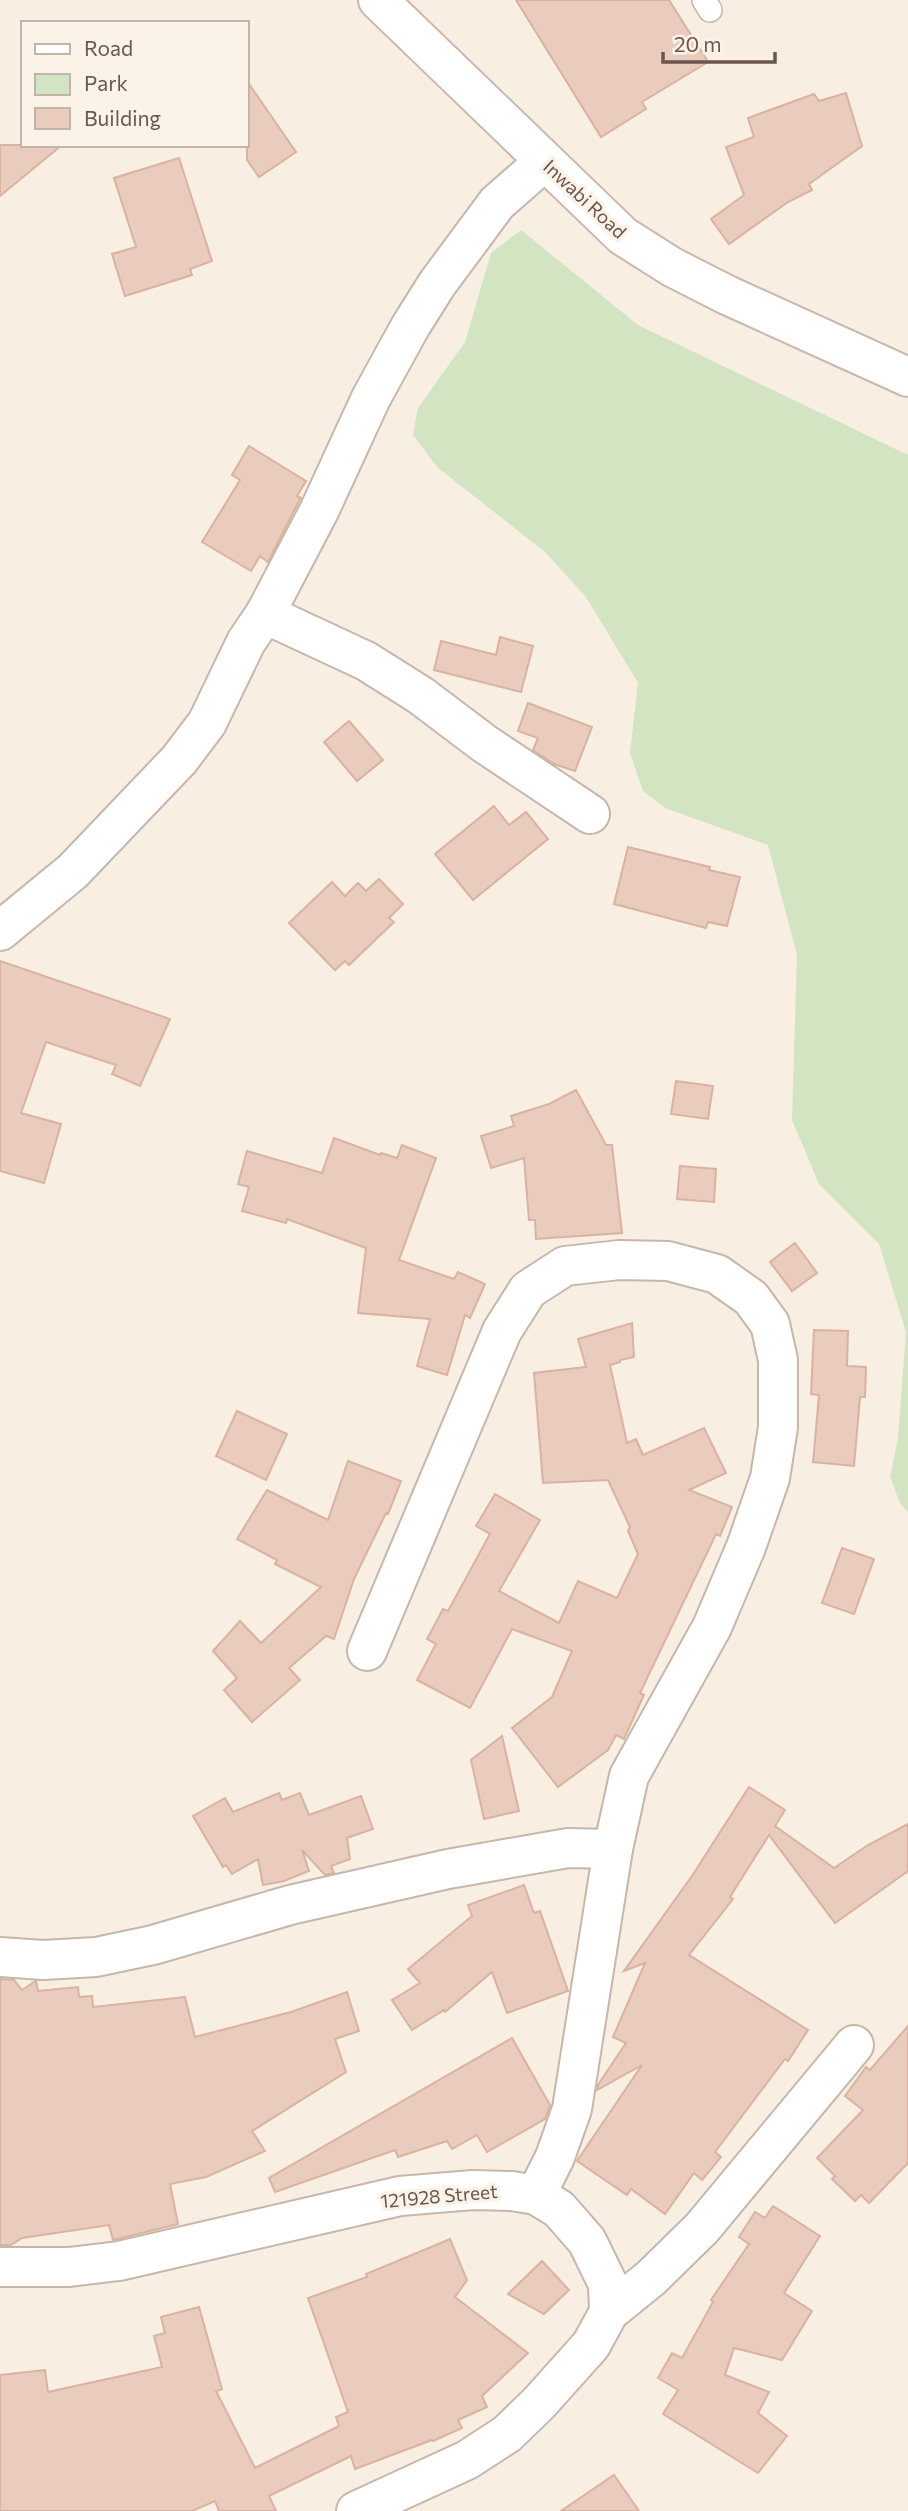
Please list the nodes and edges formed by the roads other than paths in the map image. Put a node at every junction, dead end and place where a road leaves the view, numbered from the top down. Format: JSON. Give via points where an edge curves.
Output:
{"nodes":[{"id":1,"x":378,"y":0,"type":"edge"},
{"id":2,"x":545,"y":161,"type":"junction"},
{"id":3,"x":908,"y":377,"type":"edge"},
{"id":4,"x":265,"y":614,"type":"junction"},
{"id":5,"x":590,"y":814,"type":"dead end"},
{"id":6,"x":0,"y":931,"type":"edge"},
{"id":7,"x":367,"y":1651,"type":"dead end"},
{"id":8,"x":613,"y":1849,"type":"junction"},
{"id":9,"x":0,"y":1956,"type":"edge"},
{"id":10,"x":854,"y":2045,"type":"dead end"},
{"id":11,"x":536,"y":2195,"type":"junction"},
{"id":12,"x":0,"y":2267,"type":"edge"},
{"id":13,"x":609,"y":2312,"type":"junction"},
{"id":14,"x":356,"y":2511,"type":"edge"}],
"edges":[{"from":1,"to":2,"type":"street","name":"Inwabi Road"},
{"from":2,"to":3,"type":"street","name":"Inwabi Road","via":[[623,236],[672,267]]},
{"from":2,"to":4,"type":"street","via":[[497,202],[417,316],[371,398],[320,511]]},
{"from":4,"to":5,"type":"street","via":[[366,661]]},
{"from":4,"to":6,"type":"street","via":[[246,642],[207,723],[179,760],[73,870]]},
{"from":7,"to":8,"type":"street","via":[[502,1331],[528,1290],[565,1266],[668,1261],[717,1274],[751,1298],[770,1324],[778,1360],[778,1427],[770,1478],[712,1627],[629,1776]]},
{"from":8,"to":9,"type":"street","via":[[568,1848],[448,1869],[96,1957],[43,1960]]},
{"from":8,"to":11,"type":"street","via":[[572,2109]]},
{"from":10,"to":13,"type":"street","via":[[702,2228]]},
{"from":11,"to":12,"type":"street","name":"121928 Street","via":[[473,2190],[400,2196],[119,2261]]},
{"from":11,"to":13,"type":"street","name":"121928 Street","via":[[559,2209],[587,2241],[608,2284]]},
{"from":13,"to":14,"type":"street","via":[[591,2345],[507,2434],[467,2460]]}]}
